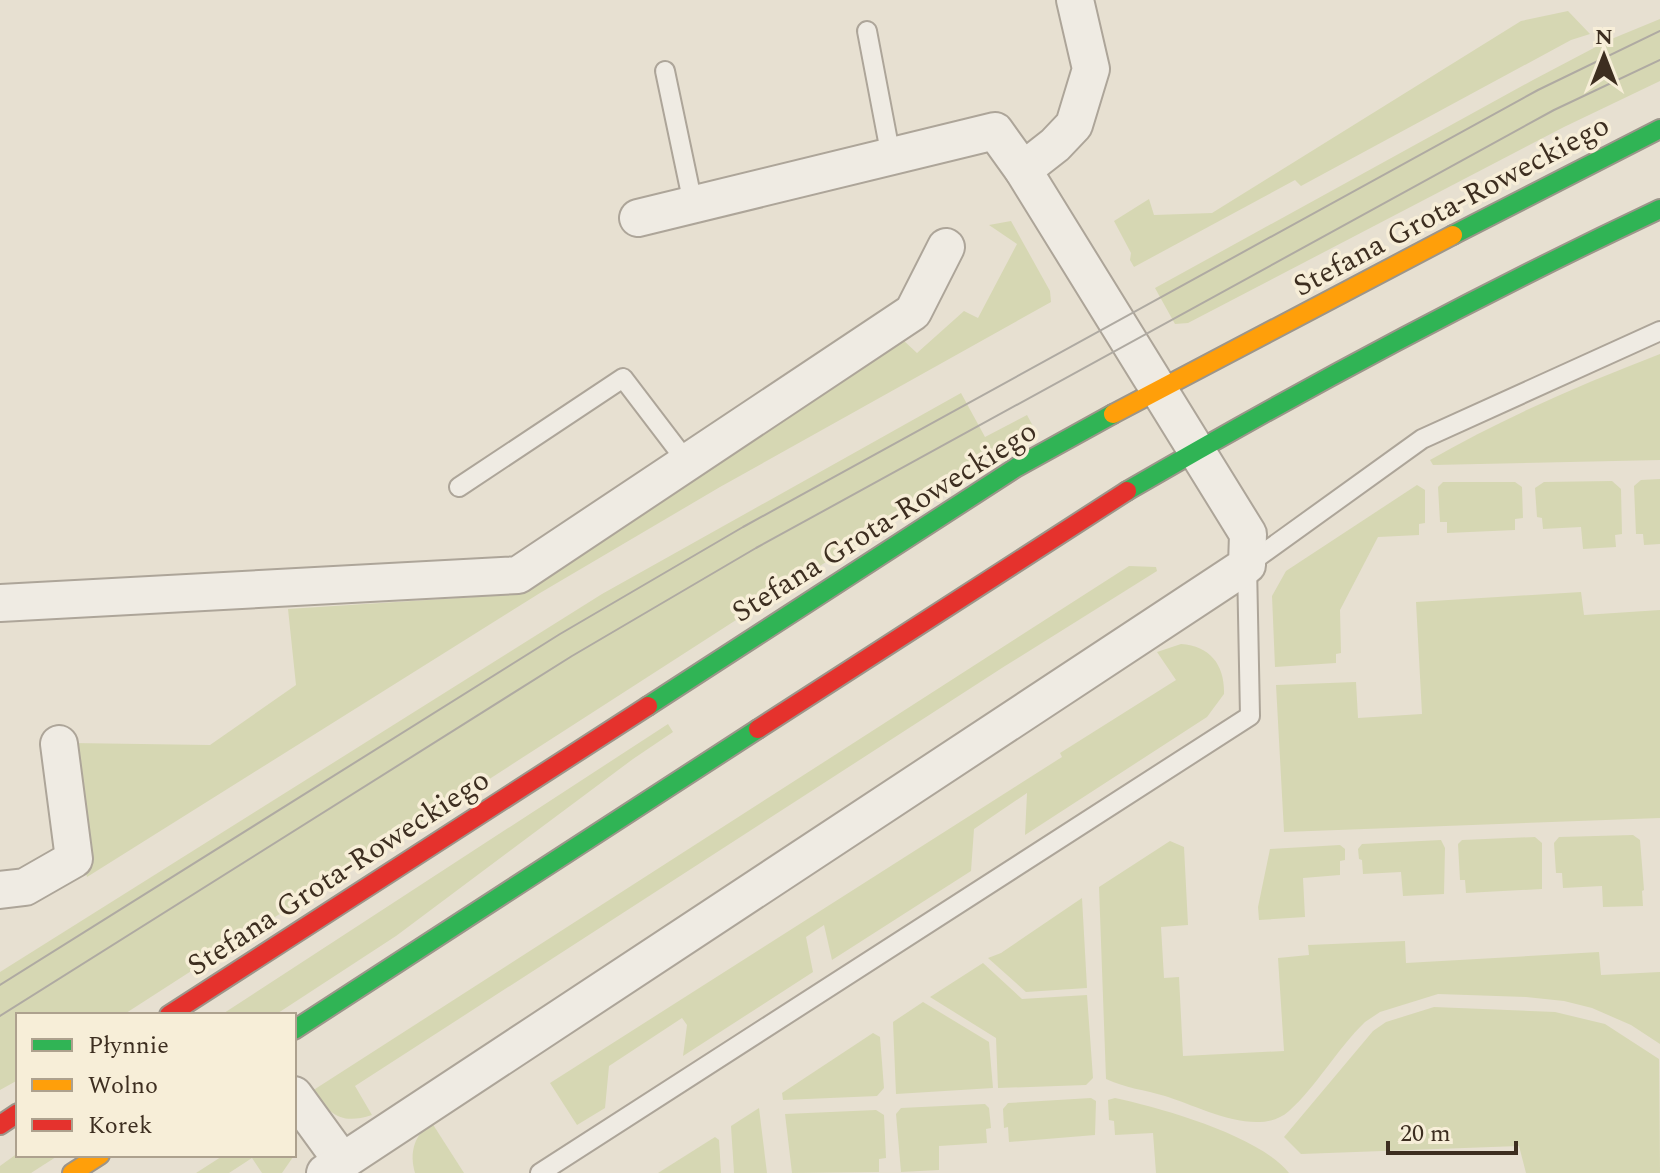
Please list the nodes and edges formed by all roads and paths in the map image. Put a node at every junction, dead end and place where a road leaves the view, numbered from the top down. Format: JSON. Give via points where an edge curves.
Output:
{"nodes":[{"id":1,"x":1075,"y":0,"type":"edge"},
{"id":2,"x":867,"y":31,"type":"dead end"},
{"id":3,"x":665,"y":71,"type":"dead end"},
{"id":4,"x":1660,"y":129,"type":"edge"},
{"id":5,"x":891,"y":157,"type":"junction"},
{"id":6,"x":1023,"y":170,"type":"junction"},
{"id":7,"x":693,"y":204,"type":"junction"},
{"id":8,"x":1660,"y":209,"type":"edge"},
{"id":9,"x":638,"y":218,"type":"dead end"},
{"id":10,"x":946,"y":247,"type":"dead end"},
{"id":11,"x":1660,"y":331,"type":"edge"},
{"id":12,"x":1159,"y":389,"type":"junction"},
{"id":13,"x":1196,"y":450,"type":"junction"},
{"id":14,"x":687,"y":462,"type":"junction"},
{"id":15,"x":459,"y":487,"type":"dead end"},
{"id":16,"x":1247,"y":565,"type":"junction"},
{"id":17,"x":0,"y":603,"type":"edge"},
{"id":18,"x":59,"y":744,"type":"dead end"},
{"id":19,"x":0,"y":890,"type":"edge"},
{"id":20,"x":172,"y":1013,"type":"edge"},
{"id":21,"x":296,"y":1029,"type":"edge"},
{"id":22,"x":296,"y":1098,"type":"edge"},
{"id":23,"x":97,"y":1157,"type":"edge"},
{"id":24,"x":341,"y":1169,"type":"edge"},
{"id":25,"x":72,"y":1173,"type":"edge"},
{"id":26,"x":540,"y":1173,"type":"edge"}],
"edges":[{"from":1,"to":6,"type":"street","via":[[1091,69],[1074,125]]},
{"from":2,"to":5,"type":"lane"},
{"from":3,"to":7,"type":"lane"},
{"from":4,"to":12,"type":"main road","name":"Stefana Grota-Roweckiego"},
{"from":5,"to":6,"type":"street","via":[[995,131]]},
{"from":5,"to":7,"type":"street"},
{"from":6,"to":12,"type":"street"},
{"from":7,"to":9,"type":"street"},
{"from":8,"to":13,"type":"main road","via":[[1545,262]]},
{"from":10,"to":14,"type":"street","via":[[913,312]]},
{"from":11,"to":16,"type":"lane","via":[[1422,439]]},
{"from":12,"to":13,"type":"street"},
{"from":12,"to":20,"type":"main road","name":"Stefana Grota-Roweckiego","via":[[961,502]]},
{"from":13,"to":16,"type":"street","via":[[1248,534]]},
{"from":13,"to":21,"type":"main road"},
{"from":14,"to":15,"type":"lane","via":[[623,378]]},
{"from":14,"to":17,"type":"street","via":[[518,575]]},
{"from":16,"to":24,"type":"street"},
{"from":16,"to":26,"type":"lane","via":[[1250,716]]},
{"from":18,"to":19,"type":"street","via":[[74,859],[25,887]]},
{"from":22,"to":24,"type":"street"},
{"from":23,"to":25,"type":"main road"}]}
